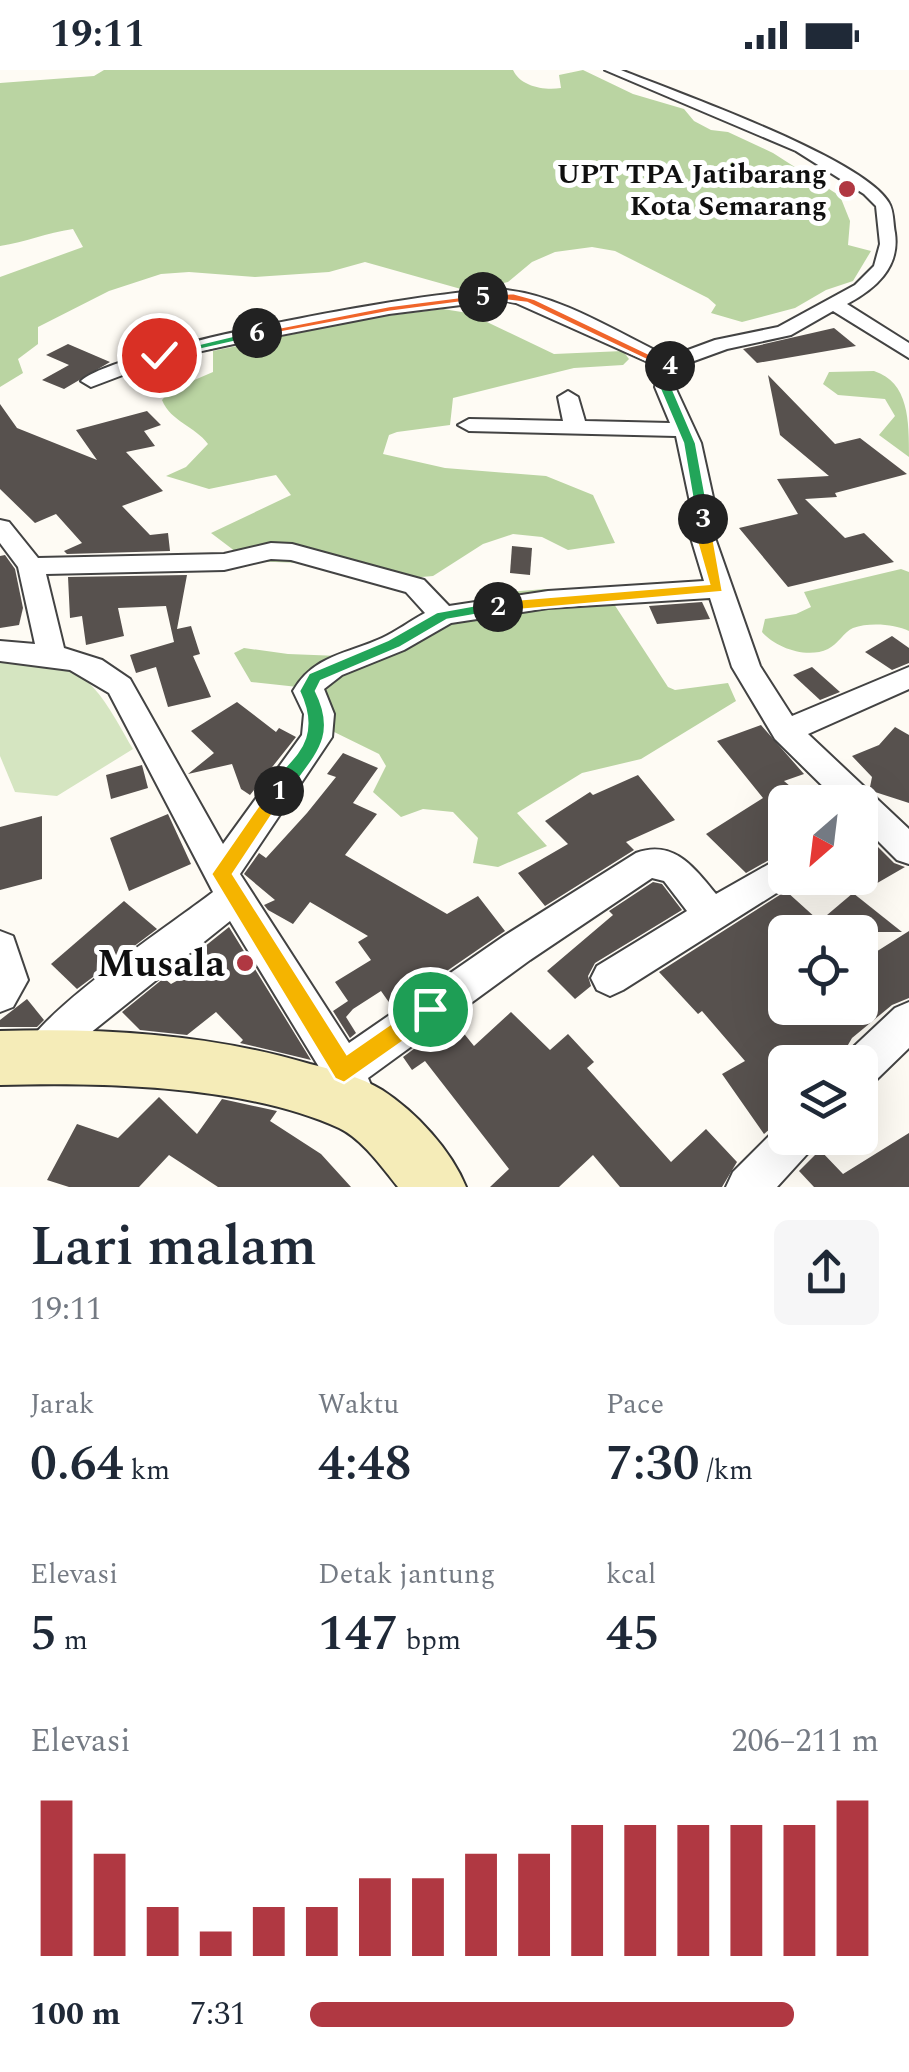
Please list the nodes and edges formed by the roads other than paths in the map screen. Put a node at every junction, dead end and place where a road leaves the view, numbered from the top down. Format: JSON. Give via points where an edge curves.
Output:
{"nodes":[{"id":1,"x":611,"y":70,"type":"edge"},
{"id":2,"x":836,"y":305,"type":"junction"},
{"id":3,"x":909,"y":352,"type":"edge"},
{"id":4,"x":670,"y":364,"type":"junction"},
{"id":5,"x":91,"y":381,"type":"dead end"},
{"id":6,"x":568,"y":397,"type":"dead end"},
{"id":7,"x":469,"y":425,"type":"dead end"},
{"id":8,"x":576,"y":429,"type":"junction"},
{"id":9,"x":684,"y":430,"type":"junction"},
{"id":10,"x":0,"y":527,"type":"edge"},
{"id":11,"x":18,"y":558,"type":"edge"},
{"id":12,"x":718,"y":588,"type":"junction"},
{"id":13,"x":443,"y":616,"type":"junction"},
{"id":14,"x":0,"y":651,"type":"edge"},
{"id":15,"x":51,"y":653,"type":"junction"},
{"id":16,"x":909,"y":677,"type":"edge"},
{"id":17,"x":786,"y":731,"type":"junction"},
{"id":18,"x":836,"y":785,"type":"edge"},
{"id":19,"x":878,"y":827,"type":"edge"},
{"id":20,"x":909,"y":850,"type":"edge"},
{"id":21,"x":768,"y":880,"type":"edge"},
{"id":22,"x":228,"y":885,"type":"junction"},
{"id":23,"x":711,"y":915,"type":"junction"},
{"id":24,"x":0,"y":948,"type":"edge"},
{"id":25,"x":610,"y":978,"type":"dead end"},
{"id":26,"x":0,"y":994,"type":"edge"},
{"id":27,"x":909,"y":1020,"type":"edge"},
{"id":28,"x":878,"y":1050,"type":"edge"},
{"id":29,"x":20,"y":1057,"type":"edge"},
{"id":30,"x":352,"y":1089,"type":"junction"},
{"id":31,"x":777,"y":1155,"type":"edge"},
{"id":32,"x":436,"y":1187,"type":"edge"},
{"id":33,"x":748,"y":1187,"type":"edge"}],
"edges":[{"from":1,"to":2,"type":"street","via":[[801,148],[883,205],[888,244],[882,268]]},
{"from":2,"to":3,"type":"street"},
{"from":2,"to":4,"type":"street","via":[[784,331]]},
{"from":4,"to":5,"type":"street","via":[[544,306],[500,295],[234,338],[159,355]]},
{"from":4,"to":9,"type":"street","via":[[666,387]]},
{"from":6,"to":8,"type":"street"},
{"from":7,"to":8,"type":"street"},
{"from":8,"to":9,"type":"street"},
{"from":9,"to":12,"type":"street"},
{"from":10,"to":11,"type":"street"},
{"from":11,"to":13,"type":"street","via":[[224,562],[271,550],[292,552],[415,586]]},
{"from":11,"to":15,"type":"street"},
{"from":12,"to":13,"type":"street","via":[[529,602]]},
{"from":12,"to":17,"type":"street","via":[[746,667]]},
{"from":13,"to":22,"type":"street","via":[[315,677],[308,691],[319,714],[317,737]]},
{"from":14,"to":15,"type":"street"},
{"from":15,"to":22,"type":"street","via":[[80,660],[120,686]]},
{"from":16,"to":17,"type":"street"},
{"from":17,"to":18,"type":"street"},
{"from":19,"to":20,"type":"street"},
{"from":21,"to":23,"type":"street"},
{"from":22,"to":29,"type":"street","via":[[65,1029]]},
{"from":22,"to":30,"type":"street"},
{"from":23,"to":25,"type":"street"},
{"from":23,"to":30,"type":"street","via":[[674,868],[648,862],[517,948]]},
{"from":24,"to":26,"type":"street","via":[[9,980]]},
{"from":27,"to":28,"type":"street"},
{"from":29,"to":30,"type":"main road","via":[[187,1064],[294,1086]]},
{"from":30,"to":32,"type":"main road"},
{"from":31,"to":33,"type":"street"}]}
